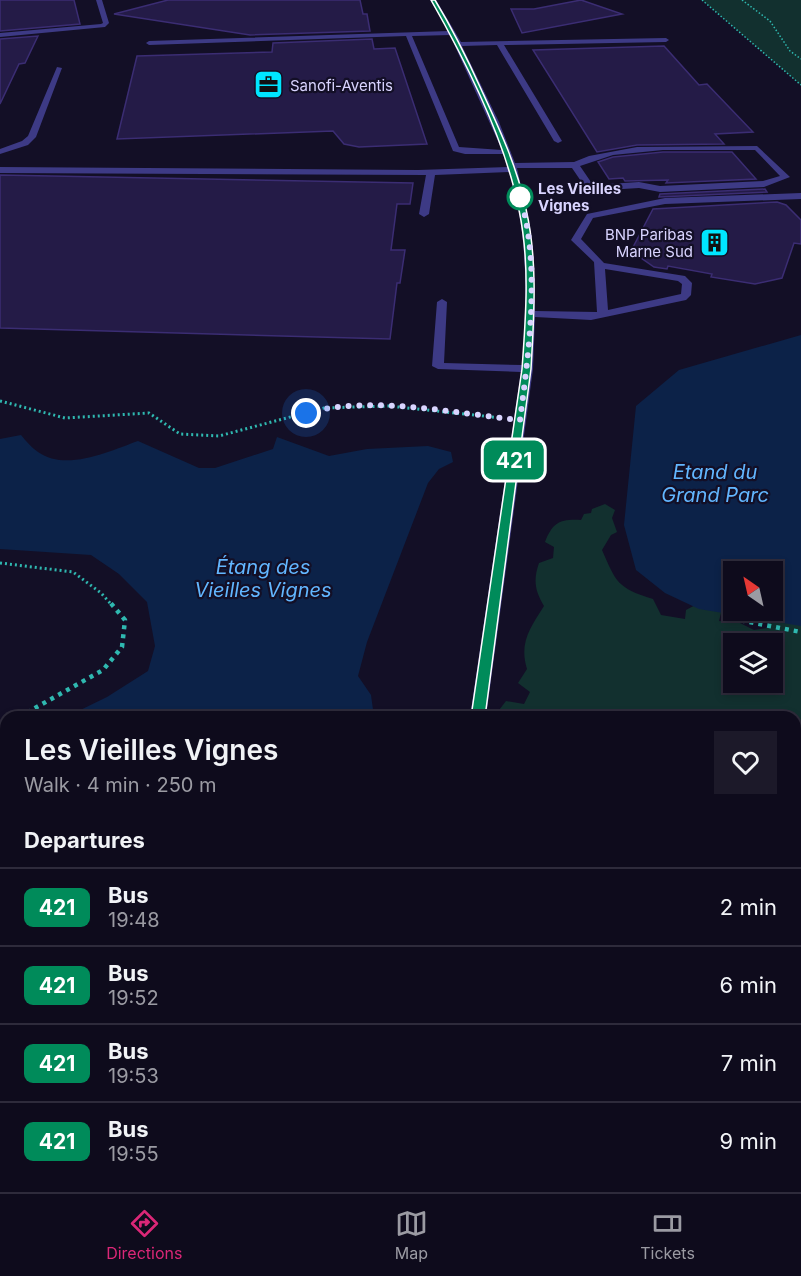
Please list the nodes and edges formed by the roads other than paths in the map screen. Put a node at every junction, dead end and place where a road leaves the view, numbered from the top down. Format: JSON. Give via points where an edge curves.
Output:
{"nodes":[{"id":1,"x":99,"y":0,"type":"edge"},
{"id":2,"x":433,"y":0,"type":"edge"},
{"id":3,"x":0,"y":35,"type":"edge"},
{"id":4,"x":409,"y":36,"type":"junction"},
{"id":5,"x":455,"y":39,"type":"junction"},
{"id":6,"x":666,"y":40,"type":"dead end"},
{"id":7,"x":149,"y":43,"type":"dead end"},
{"id":8,"x":499,"y":43,"type":"junction"},
{"id":9,"x":59,"y":68,"type":"dead end"},
{"id":10,"x":558,"y":141,"type":"dead end"},
{"id":11,"x":0,"y":152,"type":"edge"},
{"id":12,"x":507,"y":152,"type":"junction"},
{"id":13,"x":574,"y":165,"type":"junction"},
{"id":14,"x":512,"y":168,"type":"junction"},
{"id":15,"x":0,"y":170,"type":"edge"},
{"id":16,"x":431,"y":172,"type":"junction"},
{"id":17,"x":801,"y":196,"type":"edge"},
{"id":18,"x":424,"y":214,"type":"dead end"},
{"id":19,"x":600,"y":265,"type":"junction"},
{"id":20,"x":442,"y":302,"type":"dead end"},
{"id":21,"x":530,"y":314,"type":"junction"},
{"id":22,"x":603,"y":315,"type":"junction"},
{"id":23,"x":527,"y":369,"type":"junction"},
{"id":24,"x":479,"y":711,"type":"edge"}],
"edges":[{"from":1,"to":3,"type":"street","via":[[106,23],[103,27]]},
{"from":2,"to":5,"type":"street"},
{"from":4,"to":5,"type":"street"},
{"from":4,"to":7,"type":"street"},
{"from":4,"to":12,"type":"street","via":[[456,149]]},
{"from":5,"to":8,"type":"street"},
{"from":5,"to":12,"type":"street"},
{"from":6,"to":8,"type":"street"},
{"from":8,"to":10,"type":"street"},
{"from":9,"to":11,"type":"street","via":[[32,137]]},
{"from":12,"to":14,"type":"street"},
{"from":13,"to":13,"type":"street","via":[[590,188],[764,184],[786,177],[757,148],[621,151],[595,155]]},
{"from":13,"to":14,"type":"street"},
{"from":14,"to":16,"type":"street"},
{"from":14,"to":21,"type":"street","via":[[529,252]]},
{"from":15,"to":16,"type":"street"},
{"from":16,"to":18,"type":"street"},
{"from":17,"to":19,"type":"street","via":[[665,201],[590,216],[576,240]]},
{"from":19,"to":22,"type":"street"},
{"from":19,"to":22,"type":"street","via":[[687,283],[682,298]]},
{"from":20,"to":23,"type":"street","via":[[438,366]]},
{"from":21,"to":22,"type":"street"},
{"from":21,"to":23,"type":"street"},
{"from":23,"to":24,"type":"street"}]}
